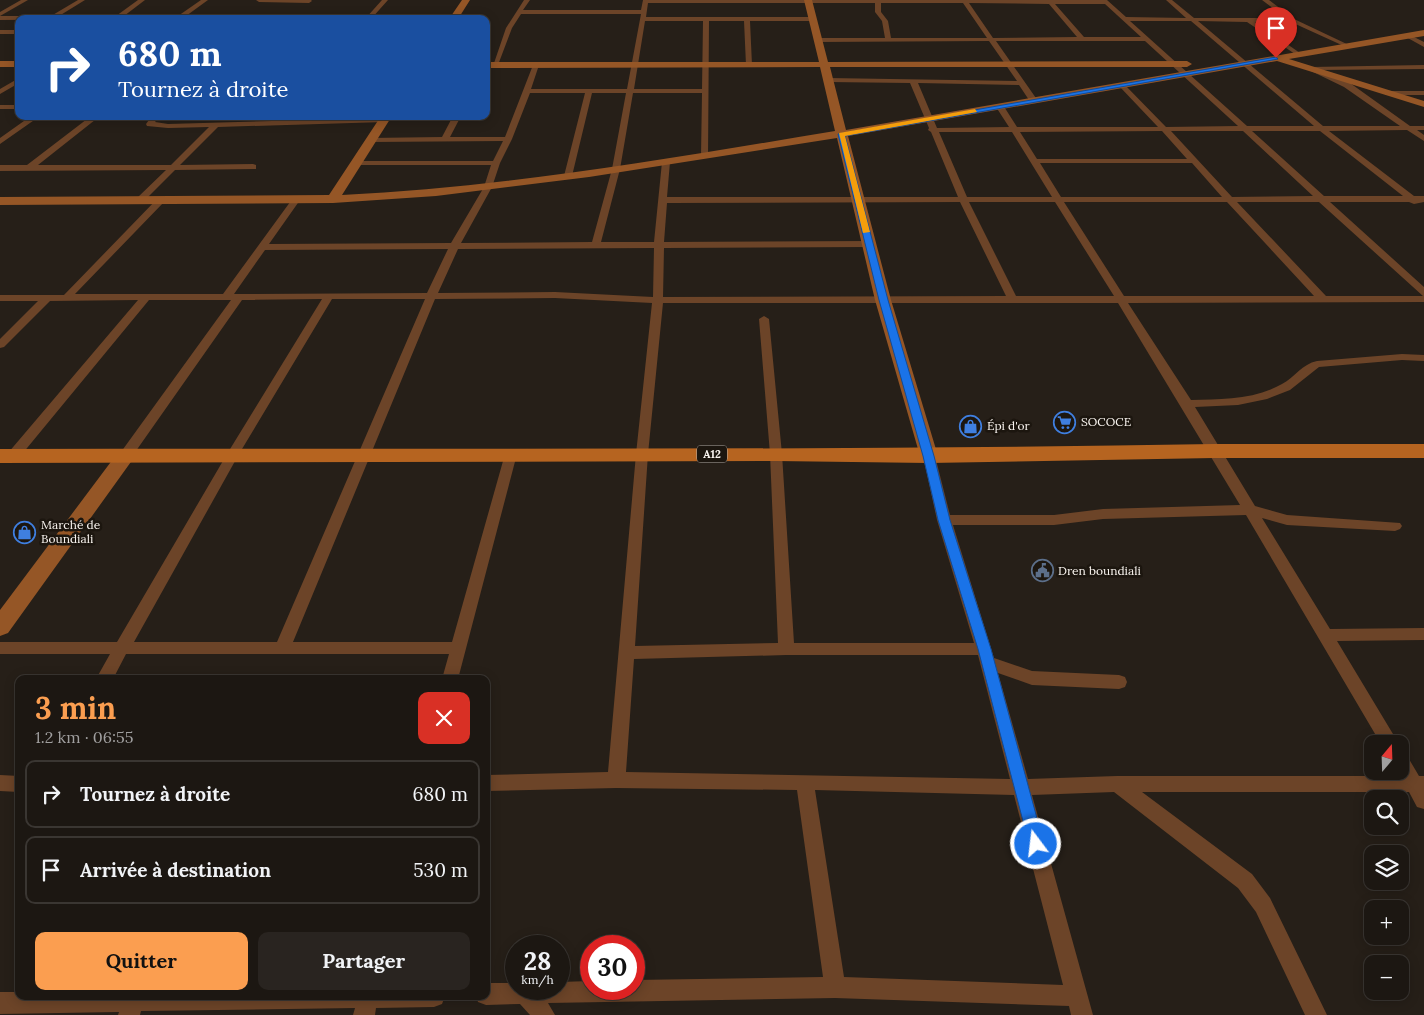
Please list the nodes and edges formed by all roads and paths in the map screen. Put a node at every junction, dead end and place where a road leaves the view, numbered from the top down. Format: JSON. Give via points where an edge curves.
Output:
{"nodes":[{"id":1,"x":25,"y":0,"type":"edge"},
{"id":2,"x":82,"y":0,"type":"edge"},
{"id":3,"x":142,"y":0,"type":"edge"},
{"id":4,"x":205,"y":0,"type":"edge"},
{"id":5,"x":259,"y":0,"type":"edge"},
{"id":6,"x":310,"y":0,"type":"edge"},
{"id":7,"x":385,"y":0,"type":"edge"},
{"id":8,"x":466,"y":0,"type":"edge"},
{"id":9,"x":527,"y":0,"type":"edge"},
{"id":10,"x":1169,"y":0,"type":"edge"},
{"id":11,"x":1265,"y":0,"type":"edge"},
{"id":12,"x":646,"y":1,"type":"edge"},
{"id":13,"x":808,"y":1,"type":"edge"},
{"id":14,"x":878,"y":1,"type":"junction"},
{"id":15,"x":964,"y":1,"type":"edge"},
{"id":16,"x":1105,"y":1,"type":"edge"},
{"id":17,"x":1051,"y":2,"type":"junction"},
{"id":18,"x":303,"y":6,"type":"dead end"},
{"id":19,"x":297,"y":12,"type":"dead end"},
{"id":20,"x":521,"y":12,"type":"junction"},
{"id":21,"x":56,"y":15,"type":"edge"},
{"id":22,"x":121,"y":15,"type":"edge"},
{"id":23,"x":183,"y":15,"type":"edge"},
{"id":24,"x":294,"y":15,"type":"edge"},
{"id":25,"x":372,"y":15,"type":"edge"},
{"id":26,"x":456,"y":15,"type":"edge"},
{"id":27,"x":0,"y":16,"type":"edge"},
{"id":28,"x":643,"y":16,"type":"junction"},
{"id":29,"x":15,"y":17,"type":"edge"},
{"id":30,"x":706,"y":19,"type":"junction"},
{"id":31,"x":747,"y":19,"type":"junction"},
{"id":32,"x":812,"y":19,"type":"junction"},
{"id":33,"x":1125,"y":19,"type":"junction"},
{"id":34,"x":1193,"y":19,"type":"junction"},
{"id":35,"x":1249,"y":20,"type":"junction"},
{"id":36,"x":1292,"y":20,"type":"junction"},
{"id":37,"x":0,"y":32,"type":"edge"},
{"id":38,"x":15,"y":32,"type":"edge"},
{"id":39,"x":1424,"y":33,"type":"edge"},
{"id":40,"x":1408,"y":36,"type":"junction"},
{"id":41,"x":1148,"y":39,"type":"junction"},
{"id":42,"x":818,"y":40,"type":"junction"},
{"id":43,"x":888,"y":40,"type":"junction"},
{"id":44,"x":992,"y":40,"type":"junction"},
{"id":45,"x":1083,"y":40,"type":"junction"},
{"id":46,"x":1424,"y":45,"type":"edge"},
{"id":47,"x":1348,"y":46,"type":"junction"},
{"id":48,"x":1298,"y":54,"type":"junction"},
{"id":49,"x":1276,"y":58,"type":"junction"},
{"id":50,"x":0,"y":64,"type":"edge"},
{"id":51,"x":15,"y":64,"type":"edge"},
{"id":52,"x":749,"y":64,"type":"junction"},
{"id":53,"x":824,"y":64,"type":"junction"},
{"id":54,"x":1009,"y":64,"type":"junction"},
{"id":55,"x":1176,"y":64,"type":"junction"},
{"id":56,"x":1245,"y":64,"type":"junction"},
{"id":57,"x":491,"y":65,"type":"edge"},
{"id":58,"x":536,"y":65,"type":"junction"},
{"id":59,"x":634,"y":65,"type":"junction"},
{"id":60,"x":706,"y":65,"type":"junction"},
{"id":61,"x":1424,"y":67,"type":"edge"},
{"id":62,"x":1308,"y":68,"type":"junction"},
{"id":63,"x":1186,"y":74,"type":"junction"},
{"id":64,"x":828,"y":80,"type":"junction"},
{"id":65,"x":914,"y":81,"type":"junction"},
{"id":66,"x":15,"y":82,"type":"edge"},
{"id":67,"x":1021,"y":82,"type":"junction"},
{"id":68,"x":1124,"y":85,"type":"junction"},
{"id":69,"x":2,"y":90,"type":"edge"},
{"id":70,"x":527,"y":91,"type":"junction"},
{"id":71,"x":589,"y":91,"type":"junction"},
{"id":72,"x":630,"y":91,"type":"junction"},
{"id":73,"x":706,"y":91,"type":"junction"},
{"id":74,"x":1388,"y":93,"type":"junction"},
{"id":75,"x":1424,"y":93,"type":"edge"},
{"id":76,"x":1034,"y":100,"type":"junction"},
{"id":77,"x":1424,"y":104,"type":"edge"},
{"id":78,"x":1000,"y":106,"type":"junction"},
{"id":79,"x":0,"y":107,"type":"edge"},
{"id":80,"x":15,"y":107,"type":"edge"},
{"id":81,"x":928,"y":119,"type":"junction"},
{"id":82,"x":30,"y":120,"type":"edge"},
{"id":83,"x":91,"y":120,"type":"edge"},
{"id":84,"x":153,"y":120,"type":"edge"},
{"id":85,"x":214,"y":120,"type":"edge"},
{"id":86,"x":385,"y":120,"type":"edge"},
{"id":87,"x":455,"y":120,"type":"edge"},
{"id":88,"x":1244,"y":128,"type":"junction"},
{"id":89,"x":1321,"y":128,"type":"junction"},
{"id":90,"x":1424,"y":128,"type":"edge"},
{"id":91,"x":1164,"y":129,"type":"junction"},
{"id":92,"x":1410,"y":129,"type":"junction"},
{"id":93,"x":932,"y":130,"type":"junction"},
{"id":94,"x":1015,"y":130,"type":"junction"},
{"id":95,"x":842,"y":134,"type":"junction"},
{"id":96,"x":508,"y":139,"type":"junction"},
{"id":97,"x":1424,"y":139,"type":"edge"},
{"id":98,"x":372,"y":140,"type":"junction"},
{"id":99,"x":444,"y":140,"type":"junction"},
{"id":100,"x":0,"y":142,"type":"edge"},
{"id":101,"x":705,"y":156,"type":"junction"},
{"id":102,"x":1034,"y":161,"type":"junction"},
{"id":103,"x":1192,"y":161,"type":"junction"},
{"id":104,"x":666,"y":162,"type":"junction"},
{"id":105,"x":357,"y":163,"type":"junction"},
{"id":106,"x":496,"y":163,"type":"junction"},
{"id":107,"x":174,"y":167,"type":"junction"},
{"id":108,"x":253,"y":167,"type":"dead end"},
{"id":109,"x":0,"y":168,"type":"edge"},
{"id":110,"x":30,"y":168,"type":"junction"},
{"id":111,"x":616,"y":169,"type":"junction"},
{"id":112,"x":568,"y":176,"type":"junction"},
{"id":113,"x":488,"y":187,"type":"junction"},
{"id":114,"x":1227,"y":198,"type":"junction"},
{"id":115,"x":333,"y":199,"type":"junction"},
{"id":116,"x":858,"y":199,"type":"junction"},
{"id":117,"x":963,"y":199,"type":"junction"},
{"id":118,"x":1058,"y":199,"type":"junction"},
{"id":119,"x":1321,"y":199,"type":"junction"},
{"id":120,"x":1412,"y":199,"type":"junction"},
{"id":121,"x":1424,"y":199,"type":"edge"},
{"id":122,"x":140,"y":200,"type":"junction"},
{"id":123,"x":161,"y":200,"type":"junction"},
{"id":124,"x":296,"y":200,"type":"junction"},
{"id":125,"x":664,"y":200,"type":"junction"},
{"id":126,"x":0,"y":201,"type":"edge"},
{"id":127,"x":1424,"y":208,"type":"edge"},
{"id":128,"x":659,"y":244,"type":"junction"},
{"id":129,"x":869,"y":244,"type":"junction"},
{"id":130,"x":596,"y":245,"type":"junction"},
{"id":131,"x":263,"y":247,"type":"junction"},
{"id":132,"x":454,"y":247,"type":"junction"},
{"id":133,"x":1424,"y":292,"type":"edge"},
{"id":134,"x":227,"y":296,"type":"junction"},
{"id":135,"x":239,"y":296,"type":"junction"},
{"id":136,"x":329,"y":296,"type":"junction"},
{"id":137,"x":431,"y":296,"type":"junction"},
{"id":138,"x":146,"y":297,"type":"junction"},
{"id":139,"x":0,"y":298,"type":"edge"},
{"id":140,"x":47,"y":298,"type":"junction"},
{"id":141,"x":66,"y":298,"type":"junction"},
{"id":142,"x":1322,"y":299,"type":"junction"},
{"id":143,"x":1424,"y":299,"type":"edge"},
{"id":144,"x":658,"y":300,"type":"junction"},
{"id":145,"x":883,"y":300,"type":"junction"},
{"id":146,"x":1013,"y":300,"type":"junction"},
{"id":147,"x":1122,"y":300,"type":"junction"},
{"id":148,"x":764,"y":319,"type":"dead end"},
{"id":149,"x":0,"y":345,"type":"edge"},
{"id":150,"x":1424,"y":358,"type":"edge"},
{"id":151,"x":1188,"y":404,"type":"junction"},
{"id":152,"x":1214,"y":451,"type":"junction"},
{"id":153,"x":1424,"y":451,"type":"edge"},
{"id":154,"x":233,"y":454,"type":"junction"},
{"id":155,"x":363,"y":454,"type":"junction"},
{"id":156,"x":511,"y":454,"type":"junction"},
{"id":157,"x":642,"y":454,"type":"junction"},
{"id":158,"x":776,"y":454,"type":"junction"},
{"id":159,"x":126,"y":455,"type":"junction"},
{"id":160,"x":7,"y":456,"type":"edge"},
{"id":161,"x":929,"y":456,"type":"junction"},
{"id":162,"x":1252,"y":510,"type":"junction"},
{"id":163,"x":944,"y":520,"type":"junction"},
{"id":164,"x":1395,"y":526,"type":"dead end"},
{"id":165,"x":0,"y":627,"type":"edge"},
{"id":166,"x":1424,"y":634,"type":"edge"},
{"id":167,"x":1327,"y":635,"type":"junction"},
{"id":168,"x":0,"y":648,"type":"edge"},
{"id":169,"x":121,"y":648,"type":"junction"},
{"id":170,"x":282,"y":648,"type":"junction"},
{"id":171,"x":459,"y":648,"type":"junction"},
{"id":172,"x":786,"y":649,"type":"junction"},
{"id":173,"x":628,"y":653,"type":"junction"},
{"id":174,"x":986,"y":656,"type":"junction"},
{"id":175,"x":106,"y":675,"type":"edge"},
{"id":176,"x":451,"y":675,"type":"edge"},
{"id":177,"x":1119,"y":682,"type":"dead end"},
{"id":178,"x":1385,"y":735,"type":"edge"},
{"id":179,"x":1409,"y":771,"type":"edge"},
{"id":180,"x":616,"y":780,"type":"junction"},
{"id":181,"x":805,"y":782,"type":"junction"},
{"id":182,"x":490,"y":783,"type":"edge"},
{"id":183,"x":0,"y":784,"type":"edge"},
{"id":184,"x":15,"y":784,"type":"edge"},
{"id":185,"x":1117,"y":784,"type":"junction"},
{"id":186,"x":1419,"y":784,"type":"edge"},
{"id":187,"x":1022,"y":787,"type":"junction"},
{"id":188,"x":1424,"y":801,"type":"edge"},
{"id":189,"x":835,"y":987,"type":"junction"},
{"id":190,"x":570,"y":992,"type":"edge"},
{"id":191,"x":490,"y":994,"type":"edge"},
{"id":192,"x":505,"y":994,"type":"edge"},
{"id":193,"x":396,"y":1000,"type":"edge"},
{"id":194,"x":531,"y":1000,"type":"edge"},
{"id":195,"x":0,"y":1003,"type":"edge"},
{"id":196,"x":367,"y":1003,"type":"edge"},
{"id":197,"x":133,"y":1004,"type":"edge"},
{"id":198,"x":1079,"y":1005,"type":"edge"},
{"id":199,"x":544,"y":1015,"type":"edge"},
{"id":200,"x":1316,"y":1015,"type":"edge"}],
"edges":[{"from":1,"to":27,"type":"street"},
{"from":2,"to":21,"type":"street"},
{"from":3,"to":22,"type":"street"},
{"from":4,"to":23,"type":"street"},
{"from":5,"to":6,"type":"street"},
{"from":6,"to":18,"type":"street"},
{"from":7,"to":25,"type":"street"},
{"from":8,"to":26,"type":"street"},
{"from":9,"to":20,"type":"street"},
{"from":10,"to":34,"type":"street"},
{"from":11,"to":36,"type":"street"},
{"from":12,"to":13,"type":"street"},
{"from":12,"to":28,"type":"street"},
{"from":13,"to":14,"type":"street"},
{"from":13,"to":32,"type":"street"},
{"from":14,"to":15,"type":"street"},
{"from":14,"to":43,"type":"street","via":[[878,12],[885,21]]},
{"from":15,"to":17,"type":"street"},
{"from":15,"to":44,"type":"street"},
{"from":16,"to":17,"type":"street"},
{"from":16,"to":33,"type":"street"},
{"from":17,"to":45,"type":"street"},
{"from":19,"to":24,"type":"street"},
{"from":20,"to":28,"type":"street","via":[[584,9]]},
{"from":20,"to":57,"type":"street","via":[[509,28]]},
{"from":27,"to":29,"type":"street"},
{"from":28,"to":30,"type":"street"},
{"from":28,"to":59,"type":"street"},
{"from":30,"to":31,"type":"street"},
{"from":30,"to":60,"type":"street"},
{"from":31,"to":32,"type":"street"},
{"from":31,"to":52,"type":"street"},
{"from":32,"to":42,"type":"street"},
{"from":33,"to":34,"type":"street"},
{"from":33,"to":41,"type":"street"},
{"from":34,"to":35,"type":"street"},
{"from":34,"to":56,"type":"street"},
{"from":35,"to":36,"type":"street"},
{"from":35,"to":48,"type":"street"},
{"from":36,"to":47,"type":"street"},
{"from":37,"to":38,"type":"street"},
{"from":39,"to":40,"type":"street"},
{"from":40,"to":46,"type":"street"},
{"from":40,"to":47,"type":"street"},
{"from":41,"to":45,"type":"street"},
{"from":41,"to":55,"type":"street"},
{"from":42,"to":43,"type":"street"},
{"from":42,"to":53,"type":"street"},
{"from":43,"to":44,"type":"street"},
{"from":44,"to":45,"type":"street"},
{"from":44,"to":54,"type":"street"},
{"from":47,"to":48,"type":"street"},
{"from":48,"to":49,"type":"street"},
{"from":49,"to":56,"type":"street"},
{"from":49,"to":62,"type":"street"},
{"from":50,"to":51,"type":"street"},
{"from":52,"to":53,"type":"street"},
{"from":52,"to":60,"type":"street"},
{"from":53,"to":54,"type":"street"},
{"from":53,"to":64,"type":"street"},
{"from":54,"to":55,"type":"street"},
{"from":54,"to":67,"type":"street"},
{"from":55,"to":56,"type":"street"},
{"from":55,"to":63,"type":"street"},
{"from":56,"to":63,"type":"street"},
{"from":56,"to":89,"type":"street"},
{"from":57,"to":58,"type":"street"},
{"from":58,"to":59,"type":"street"},
{"from":58,"to":70,"type":"street"},
{"from":59,"to":60,"type":"street"},
{"from":59,"to":72,"type":"street"},
{"from":60,"to":73,"type":"street"},
{"from":61,"to":62,"type":"street"},
{"from":62,"to":74,"type":"street"},
{"from":62,"to":92,"type":"street","via":[[1347,85]]},
{"from":63,"to":68,"type":"street"},
{"from":63,"to":88,"type":"street"},
{"from":64,"to":65,"type":"street"},
{"from":64,"to":95,"type":"street"},
{"from":65,"to":67,"type":"street"},
{"from":65,"to":81,"type":"street"},
{"from":66,"to":69,"type":"street"},
{"from":67,"to":76,"type":"street"},
{"from":68,"to":76,"type":"street"},
{"from":68,"to":91,"type":"street"},
{"from":70,"to":71,"type":"street"},
{"from":70,"to":96,"type":"street"},
{"from":71,"to":72,"type":"street"},
{"from":71,"to":112,"type":"street"},
{"from":72,"to":73,"type":"street"},
{"from":72,"to":111,"type":"street"},
{"from":73,"to":101,"type":"street"},
{"from":74,"to":75,"type":"street"},
{"from":74,"to":77,"type":"street"},
{"from":76,"to":78,"type":"street"},
{"from":78,"to":81,"type":"street"},
{"from":78,"to":94,"type":"street"},
{"from":79,"to":80,"type":"street"},
{"from":81,"to":93,"type":"street"},
{"from":81,"to":95,"type":"street"},
{"from":82,"to":100,"type":"street"},
{"from":83,"to":110,"type":"street"},
{"from":84,"to":85,"type":"street","via":[[150,124],[168,126],[202,125]]},
{"from":85,"to":107,"type":"street"},
{"from":86,"to":98,"type":"street"},
{"from":87,"to":99,"type":"street"},
{"from":88,"to":89,"type":"street"},
{"from":88,"to":91,"type":"street"},
{"from":88,"to":119,"type":"street"},
{"from":89,"to":92,"type":"street"},
{"from":89,"to":120,"type":"street"},
{"from":90,"to":92,"type":"street"},
{"from":91,"to":94,"type":"street"},
{"from":91,"to":103,"type":"street"},
{"from":92,"to":97,"type":"street"},
{"from":93,"to":94,"type":"street"},
{"from":93,"to":117,"type":"street"},
{"from":94,"to":102,"type":"street"},
{"from":95,"to":101,"type":"street"},
{"from":95,"to":116,"type":"street"},
{"from":96,"to":99,"type":"street"},
{"from":96,"to":106,"type":"street"},
{"from":98,"to":99,"type":"street"},
{"from":98,"to":105,"type":"street"},
{"from":101,"to":104,"type":"street"},
{"from":102,"to":103,"type":"street"},
{"from":102,"to":118,"type":"street"},
{"from":103,"to":114,"type":"street"},
{"from":104,"to":111,"type":"street"},
{"from":104,"to":125,"type":"street"},
{"from":105,"to":106,"type":"street"},
{"from":105,"to":115,"type":"street"},
{"from":106,"to":113,"type":"street"},
{"from":107,"to":108,"type":"street"},
{"from":107,"to":110,"type":"street"},
{"from":107,"to":122,"type":"street"},
{"from":109,"to":110,"type":"street"},
{"from":111,"to":112,"type":"street"},
{"from":111,"to":130,"type":"street"},
{"from":112,"to":113,"type":"street"},
{"from":113,"to":115,"type":"street"},
{"from":113,"to":132,"type":"street"},
{"from":114,"to":118,"type":"street"},
{"from":114,"to":119,"type":"street"},
{"from":114,"to":142,"type":"street"},
{"from":115,"to":124,"type":"street"},
{"from":116,"to":117,"type":"street"},
{"from":116,"to":125,"type":"street"},
{"from":116,"to":129,"type":"street"},
{"from":117,"to":118,"type":"street"},
{"from":117,"to":146,"type":"street"},
{"from":118,"to":147,"type":"street"},
{"from":119,"to":120,"type":"street"},
{"from":119,"to":133,"type":"street"},
{"from":120,"to":121,"type":"street"},
{"from":120,"to":127,"type":"street"},
{"from":122,"to":123,"type":"street"},
{"from":122,"to":126,"type":"street"},
{"from":123,"to":124,"type":"street"},
{"from":123,"to":141,"type":"street"},
{"from":124,"to":131,"type":"street"},
{"from":125,"to":128,"type":"street"},
{"from":128,"to":129,"type":"street"},
{"from":128,"to":130,"type":"street"},
{"from":128,"to":144,"type":"street"},
{"from":129,"to":145,"type":"street"},
{"from":130,"to":132,"type":"street"},
{"from":131,"to":132,"type":"street"},
{"from":131,"to":134,"type":"street"},
{"from":132,"to":137,"type":"street"},
{"from":134,"to":135,"type":"street"},
{"from":134,"to":138,"type":"street"},
{"from":135,"to":136,"type":"street"},
{"from":135,"to":159,"type":"street"},
{"from":136,"to":137,"type":"street"},
{"from":136,"to":154,"type":"street"},
{"from":137,"to":144,"type":"street","via":[[555,295]]},
{"from":137,"to":155,"type":"street"},
{"from":138,"to":141,"type":"street"},
{"from":138,"to":160,"type":"street"},
{"from":139,"to":140,"type":"street"},
{"from":140,"to":141,"type":"street"},
{"from":140,"to":149,"type":"street"},
{"from":142,"to":143,"type":"street"},
{"from":142,"to":147,"type":"street"},
{"from":144,"to":145,"type":"street"},
{"from":144,"to":157,"type":"street"},
{"from":145,"to":146,"type":"street"},
{"from":145,"to":161,"type":"street"},
{"from":146,"to":147,"type":"street"},
{"from":147,"to":151,"type":"street"},
{"from":148,"to":158,"type":"street"},
{"from":150,"to":151,"type":"street","via":[[1317,364],[1288,386],[1263,397],[1248,401]]},
{"from":151,"to":152,"type":"street"},
{"from":152,"to":153,"type":"main road","number":"A12"},
{"from":152,"to":161,"type":"main road","number":"A12"},
{"from":152,"to":162,"type":"street"},
{"from":154,"to":155,"type":"main road","number":"A12"},
{"from":154,"to":159,"type":"main road","number":"A12"},
{"from":154,"to":169,"type":"street"},
{"from":155,"to":156,"type":"main road","number":"A12"},
{"from":155,"to":170,"type":"street"},
{"from":156,"to":157,"type":"main road","number":"A12"},
{"from":156,"to":171,"type":"street"},
{"from":157,"to":158,"type":"main road","number":"A12"},
{"from":157,"to":173,"type":"street"},
{"from":158,"to":161,"type":"main road","number":"A12"},
{"from":158,"to":172,"type":"street"},
{"from":159,"to":160,"type":"main road","number":"A12"},
{"from":159,"to":165,"type":"street"},
{"from":161,"to":163,"type":"street"},
{"from":162,"to":163,"type":"street","via":[[1103,514],[1054,520]]},
{"from":162,"to":164,"type":"street","via":[[1287,520]]},
{"from":162,"to":167,"type":"street"},
{"from":163,"to":174,"type":"street"},
{"from":166,"to":167,"type":"street"},
{"from":167,"to":178,"type":"street"},
{"from":168,"to":169,"type":"street"},
{"from":169,"to":170,"type":"street"},
{"from":169,"to":175,"type":"street"},
{"from":170,"to":171,"type":"street"},
{"from":171,"to":176,"type":"street"},
{"from":172,"to":173,"type":"street"},
{"from":172,"to":174,"type":"street"},
{"from":173,"to":180,"type":"street"},
{"from":174,"to":177,"type":"street","via":[[1032,678]]},
{"from":174,"to":187,"type":"street"},
{"from":179,"to":186,"type":"street"},
{"from":180,"to":181,"type":"street"},
{"from":180,"to":182,"type":"street"},
{"from":181,"to":187,"type":"street"},
{"from":181,"to":189,"type":"street"},
{"from":183,"to":184,"type":"street"},
{"from":185,"to":186,"type":"street"},
{"from":185,"to":187,"type":"street"},
{"from":185,"to":200,"type":"street","via":[[1245,881],[1263,905]]},
{"from":186,"to":188,"type":"street"},
{"from":187,"to":198,"type":"street"},
{"from":189,"to":190,"type":"street"},
{"from":189,"to":198,"type":"street"},
{"from":191,"to":192,"type":"street"},
{"from":193,"to":196,"type":"street"},
{"from":194,"to":199,"type":"street"},
{"from":195,"to":197,"type":"street"},
{"from":196,"to":197,"type":"street"}]}
